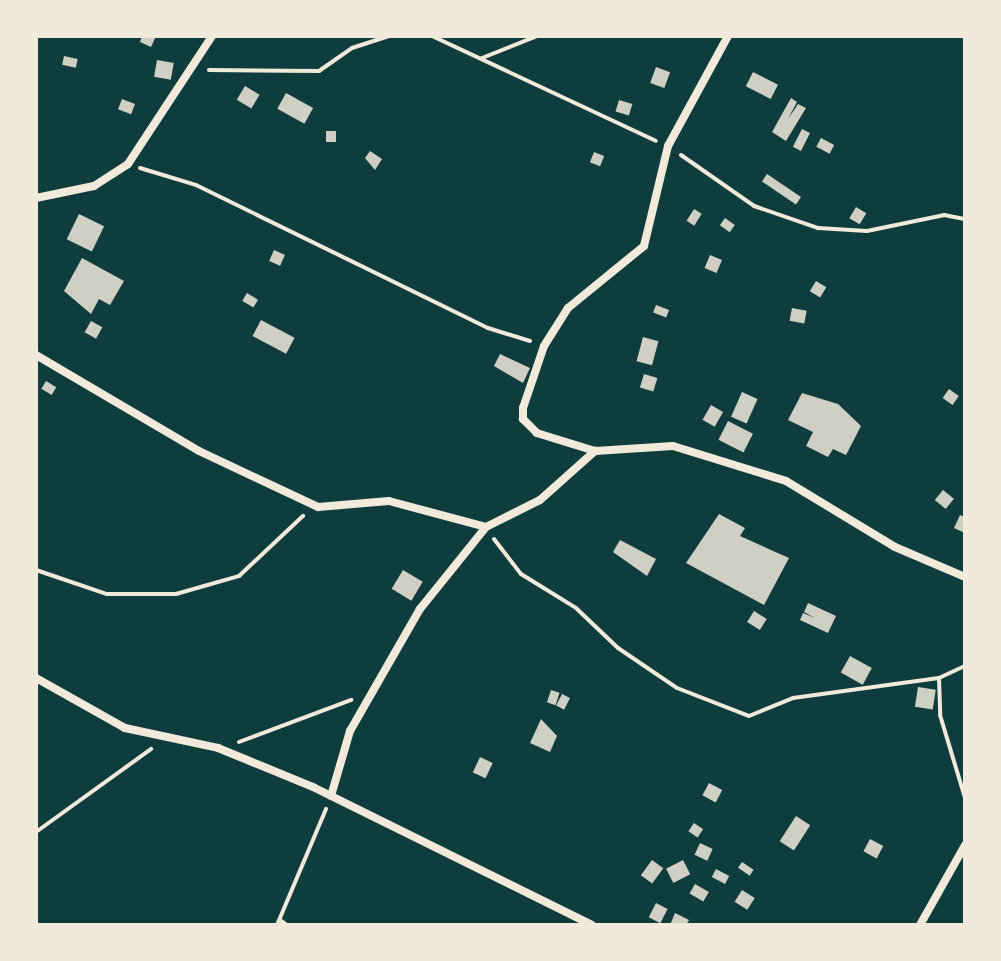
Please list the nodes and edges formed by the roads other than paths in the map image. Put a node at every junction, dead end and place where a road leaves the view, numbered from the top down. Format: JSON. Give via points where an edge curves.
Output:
{"nodes":[{"id":1,"x":212,"y":36,"type":"edge"},
{"id":2,"x":728,"y":36,"type":"edge"},
{"id":3,"x":36,"y":198,"type":"edge"},
{"id":4,"x":36,"y":355,"type":"edge"},
{"id":5,"x":595,"y":451,"type":"junction"},
{"id":6,"x":486,"y":527,"type":"junction"},
{"id":7,"x":965,"y":577,"type":"edge"},
{"id":8,"x":36,"y":678,"type":"edge"},
{"id":9,"x":331,"y":796,"type":"junction"},
{"id":10,"x":965,"y":845,"type":"edge"},
{"id":11,"x":592,"y":925,"type":"edge"},
{"id":12,"x":920,"y":925,"type":"edge"}],
"edges":[{"from":1,"to":3,"type":"street","via":[[128,164],[94,186]]},
{"from":2,"to":5,"type":"street","via":[[668,146],[644,246],[568,308],[544,346],[523,419],[555,441]]},
{"from":4,"to":6,"type":"street","via":[[199,451],[318,507],[389,501]]},
{"from":5,"to":6,"type":"street","via":[[540,500]]},
{"from":5,"to":7,"type":"street","via":[[638,444],[709,452],[820,497],[895,547]]},
{"from":6,"to":9,"type":"street","via":[[439,578],[375,687],[350,731]]},
{"from":8,"to":9,"type":"street","via":[[125,728],[218,748]]},
{"from":9,"to":11,"type":"street"},
{"from":10,"to":12,"type":"street"}]}
